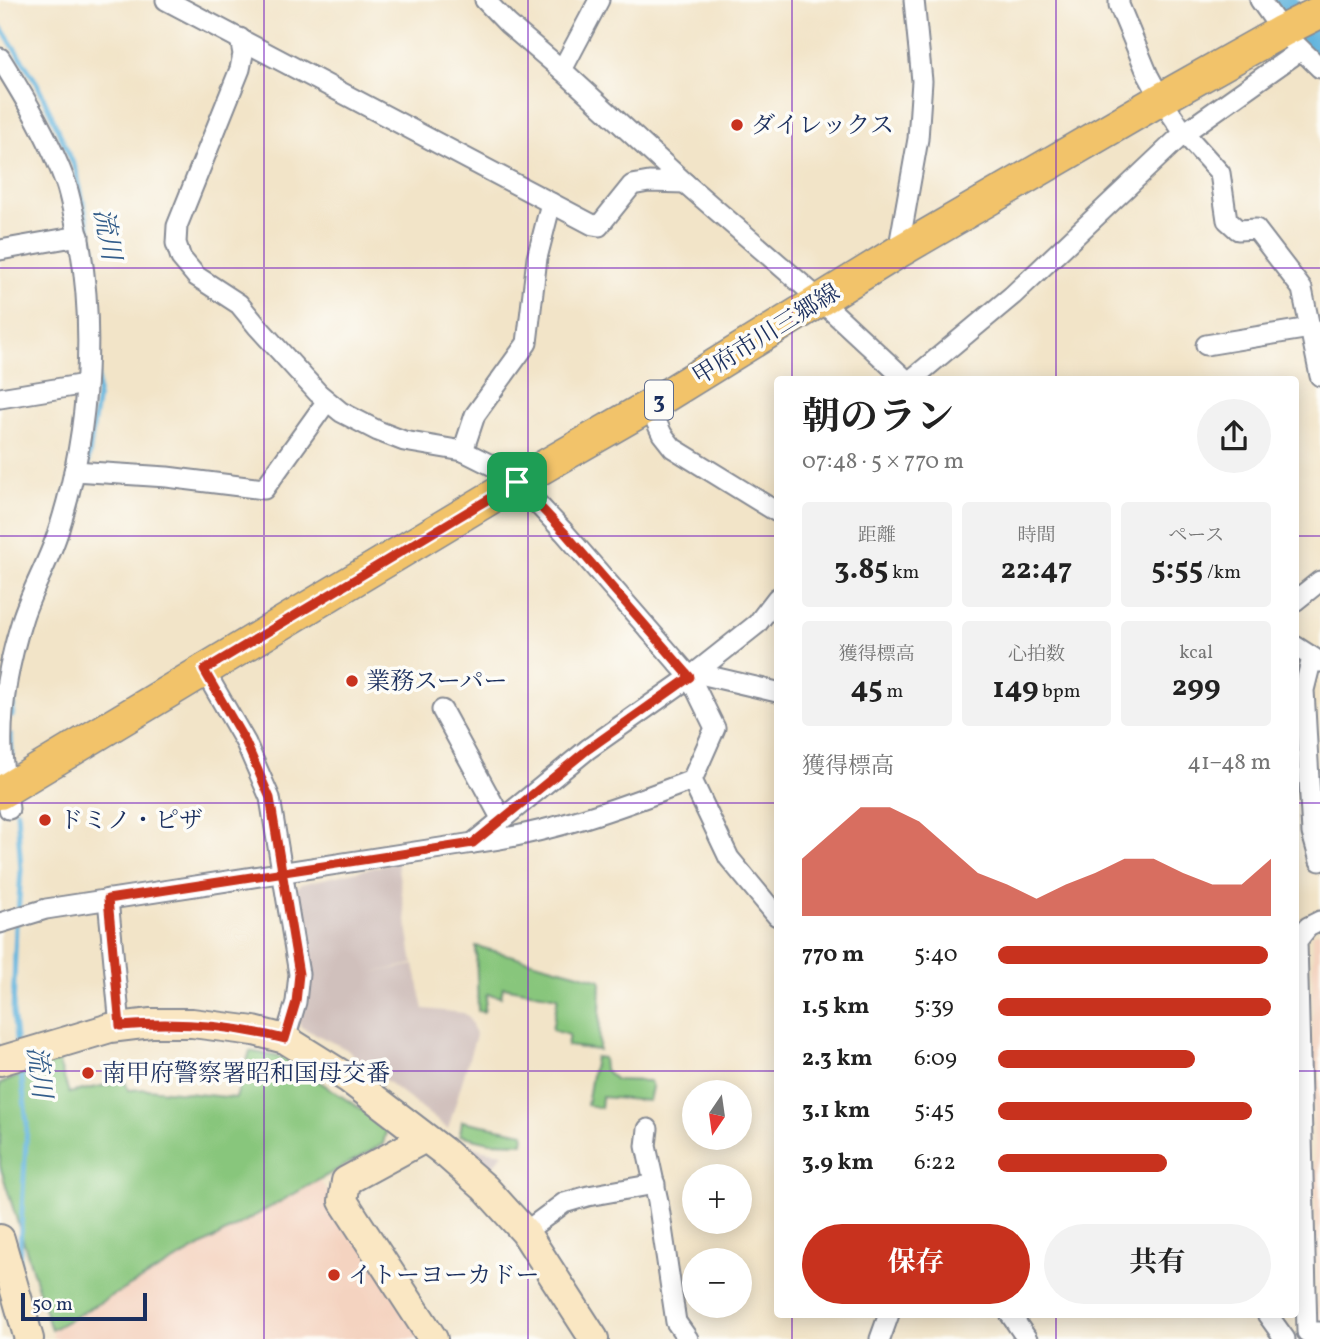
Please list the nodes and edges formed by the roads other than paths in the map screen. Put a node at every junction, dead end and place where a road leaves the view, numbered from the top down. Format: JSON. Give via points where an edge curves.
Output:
{"nodes":[{"id":1,"x":166,"y":0,"type":"edge"},
{"id":2,"x":485,"y":0,"type":"edge"},
{"id":3,"x":599,"y":0,"type":"edge"},
{"id":4,"x":914,"y":0,"type":"edge"},
{"id":5,"x":1119,"y":0,"type":"edge"},
{"id":6,"x":1260,"y":0,"type":"edge"},
{"id":7,"x":194,"y":6,"type":"edge"},
{"id":8,"x":506,"y":8,"type":"edge"},
{"id":9,"x":1320,"y":12,"type":"edge"},
{"id":10,"x":240,"y":38,"type":"junction"},
{"id":11,"x":1291,"y":40,"type":"junction"},
{"id":12,"x":0,"y":58,"type":"edge"},
{"id":13,"x":1320,"y":68,"type":"edge"},
{"id":14,"x":562,"y":70,"type":"junction"},
{"id":15,"x":1161,"y":99,"type":"junction"},
{"id":16,"x":1184,"y":133,"type":"junction"},
{"id":17,"x":685,"y":183,"type":"junction"},
{"id":18,"x":551,"y":203,"type":"junction"},
{"id":19,"x":79,"y":236,"type":"junction"},
{"id":20,"x":0,"y":250,"type":"edge"},
{"id":21,"x":898,"y":252,"type":"junction"},
{"id":22,"x":820,"y":300,"type":"junction"},
{"id":23,"x":1310,"y":328,"type":"junction"},
{"id":24,"x":1206,"y":345,"type":"dead end"},
{"id":25,"x":905,"y":376,"type":"edge"},
{"id":26,"x":914,"y":376,"type":"edge"},
{"id":27,"x":1320,"y":376,"type":"edge"},
{"id":28,"x":86,"y":384,"type":"junction"},
{"id":29,"x":0,"y":397,"type":"edge"},
{"id":30,"x":327,"y":401,"type":"junction"},
{"id":31,"x":649,"y":406,"type":"junction"},
{"id":32,"x":463,"y":451,"type":"junction"},
{"id":33,"x":74,"y":471,"type":"junction"},
{"id":34,"x":517,"y":482,"type":"junction"},
{"id":35,"x":774,"y":510,"type":"edge"},
{"id":36,"x":1320,"y":581,"type":"edge"},
{"id":37,"x":1299,"y":598,"type":"edge"},
{"id":38,"x":774,"y":602,"type":"edge"},
{"id":39,"x":1299,"y":649,"type":"edge"},
{"id":40,"x":1316,"y":660,"type":"edge"},
{"id":41,"x":204,"y":670,"type":"junction"},
{"id":42,"x":693,"y":675,"type":"junction"},
{"id":43,"x":774,"y":691,"type":"edge"},
{"id":44,"x":442,"y":710,"type":"dead end"},
{"id":45,"x":692,"y":780,"type":"junction"},
{"id":46,"x":5,"y":798,"type":"edge"},
{"id":47,"x":501,"y":818,"type":"junction"},
{"id":48,"x":473,"y":843,"type":"junction"},
{"id":49,"x":1320,"y":860,"type":"edge"},
{"id":50,"x":284,"y":872,"type":"junction"},
{"id":51,"x":108,"y":899,"type":"junction"},
{"id":52,"x":774,"y":912,"type":"edge"},
{"id":53,"x":1320,"y":921,"type":"edge"},
{"id":54,"x":0,"y":923,"type":"edge"},
{"id":55,"x":1299,"y":938,"type":"edge"},
{"id":56,"x":120,"y":1026,"type":"junction"},
{"id":57,"x":285,"y":1039,"type":"junction"},
{"id":58,"x":0,"y":1061,"type":"edge"},
{"id":59,"x":1299,"y":1091,"type":"edge"},
{"id":60,"x":649,"y":1129,"type":"dead end"},
{"id":61,"x":425,"y":1138,"type":"junction"},
{"id":62,"x":655,"y":1184,"type":"junction"},
{"id":63,"x":525,"y":1232,"type":"junction"},
{"id":64,"x":0,"y":1239,"type":"edge"},
{"id":65,"x":888,"y":1318,"type":"edge"},
{"id":66,"x":1013,"y":1318,"type":"edge"},
{"id":67,"x":1270,"y":1318,"type":"edge"},
{"id":68,"x":1320,"y":1332,"type":"edge"},
{"id":69,"x":29,"y":1339,"type":"edge"},
{"id":70,"x":433,"y":1339,"type":"edge"},
{"id":71,"x":594,"y":1339,"type":"edge"},
{"id":72,"x":688,"y":1339,"type":"edge"},
{"id":73,"x":880,"y":1339,"type":"edge"},
{"id":74,"x":1027,"y":1339,"type":"edge"},
{"id":75,"x":1285,"y":1339,"type":"edge"}],
"edges":[{"from":1,"to":7,"type":"street"},
{"from":2,"to":8,"type":"street"},
{"from":3,"to":14,"type":"street"},
{"from":4,"to":21,"type":"street","via":[[922,81],[918,139]]},
{"from":5,"to":15,"type":"street"},
{"from":6,"to":11,"type":"street"},
{"from":7,"to":10,"type":"street"},
{"from":8,"to":14,"type":"street"},
{"from":9,"to":11,"type":"main road","name":"甲府市川三郷線","number":"3"},
{"from":10,"to":18,"type":"street"},
{"from":10,"to":30,"type":"street","via":[[240,69],[183,208],[176,243],[196,276],[239,304]]},
{"from":11,"to":13,"type":"street"},
{"from":11,"to":15,"type":"main road","name":"甲府市川三郷線","number":"3"},
{"from":11,"to":16,"type":"street"},
{"from":12,"to":19,"type":"street","via":[[52,148]]},
{"from":14,"to":17,"type":"street"},
{"from":15,"to":16,"type":"street"},
{"from":15,"to":21,"type":"main road","name":"甲府市川三郷線","number":"3"},
{"from":16,"to":23,"type":"street","via":[[1220,173],[1227,219],[1238,230],[1256,229],[1301,289]]},
{"from":16,"to":26,"type":"street","via":[[1013,295]]},
{"from":17,"to":18,"type":"street","via":[[632,185],[599,226]]},
{"from":17,"to":22,"type":"street"},
{"from":18,"to":32,"type":"street","via":[[537,258],[527,343],[475,415]]},
{"from":19,"to":20,"type":"street"},
{"from":19,"to":28,"type":"street","via":[[87,292]]},
{"from":21,"to":22,"type":"main road","name":"甲府市川三郷線","number":"3"},
{"from":22,"to":25,"type":"street"},
{"from":22,"to":31,"type":"main road","name":"甲府市川三郷線","number":"3"},
{"from":23,"to":24,"type":"street"},
{"from":23,"to":27,"type":"street"},
{"from":28,"to":29,"type":"street"},
{"from":28,"to":33,"type":"street"},
{"from":30,"to":32,"type":"street","via":[[404,441]]},
{"from":30,"to":33,"type":"street","via":[[264,489]]},
{"from":31,"to":34,"type":"main road","name":"甲府市川三郷線","number":"3"},
{"from":31,"to":35,"type":"street","via":[[673,448]]},
{"from":32,"to":34,"type":"street"},
{"from":33,"to":46,"type":"street","via":[[59,530],[24,615],[5,682],[1,718]]},
{"from":34,"to":41,"type":"main road","name":"甲府市川三郷線","number":"3"},
{"from":34,"to":42,"type":"street"},
{"from":36,"to":37,"type":"street"},
{"from":38,"to":42,"type":"street","via":[[757,624]]},
{"from":39,"to":40,"type":"street"},
{"from":40,"to":49,"type":"street","via":[[1304,690],[1312,833]]},
{"from":41,"to":46,"type":"main road","name":"甲府市川三郷線","number":"3"},
{"from":41,"to":50,"type":"street","via":[[246,743],[270,798]]},
{"from":42,"to":43,"type":"street"},
{"from":42,"to":45,"type":"street","via":[[715,727]]},
{"from":42,"to":47,"type":"street"},
{"from":44,"to":47,"type":"street"},
{"from":45,"to":48,"type":"street","via":[[574,820]]},
{"from":45,"to":52,"type":"street","via":[[729,858]]},
{"from":47,"to":48,"type":"street"},
{"from":48,"to":50,"type":"street"},
{"from":50,"to":51,"type":"street"},
{"from":50,"to":57,"type":"street","via":[[299,974]]},
{"from":51,"to":54,"type":"street","via":[[46,909]]},
{"from":51,"to":56,"type":"street"},
{"from":53,"to":55,"type":"street"},
{"from":56,"to":57,"type":"street","via":[[192,1023]]},
{"from":56,"to":58,"type":"street"},
{"from":57,"to":61,"type":"street","via":[[349,1079]]},
{"from":59,"to":68,"type":"street","via":[[1307,1332]]},
{"from":60,"to":62,"type":"street","via":[[646,1146]]},
{"from":61,"to":63,"type":"street","via":[[485,1188]]},
{"from":61,"to":70,"type":"street","via":[[346,1181],[343,1200]]},
{"from":62,"to":63,"type":"street","via":[[564,1203]]},
{"from":62,"to":72,"type":"street","via":[[676,1322]]},
{"from":63,"to":71,"type":"street"},
{"from":64,"to":69,"type":"street"},
{"from":65,"to":73,"type":"street"},
{"from":66,"to":74,"type":"street"},
{"from":67,"to":75,"type":"street"}]}
